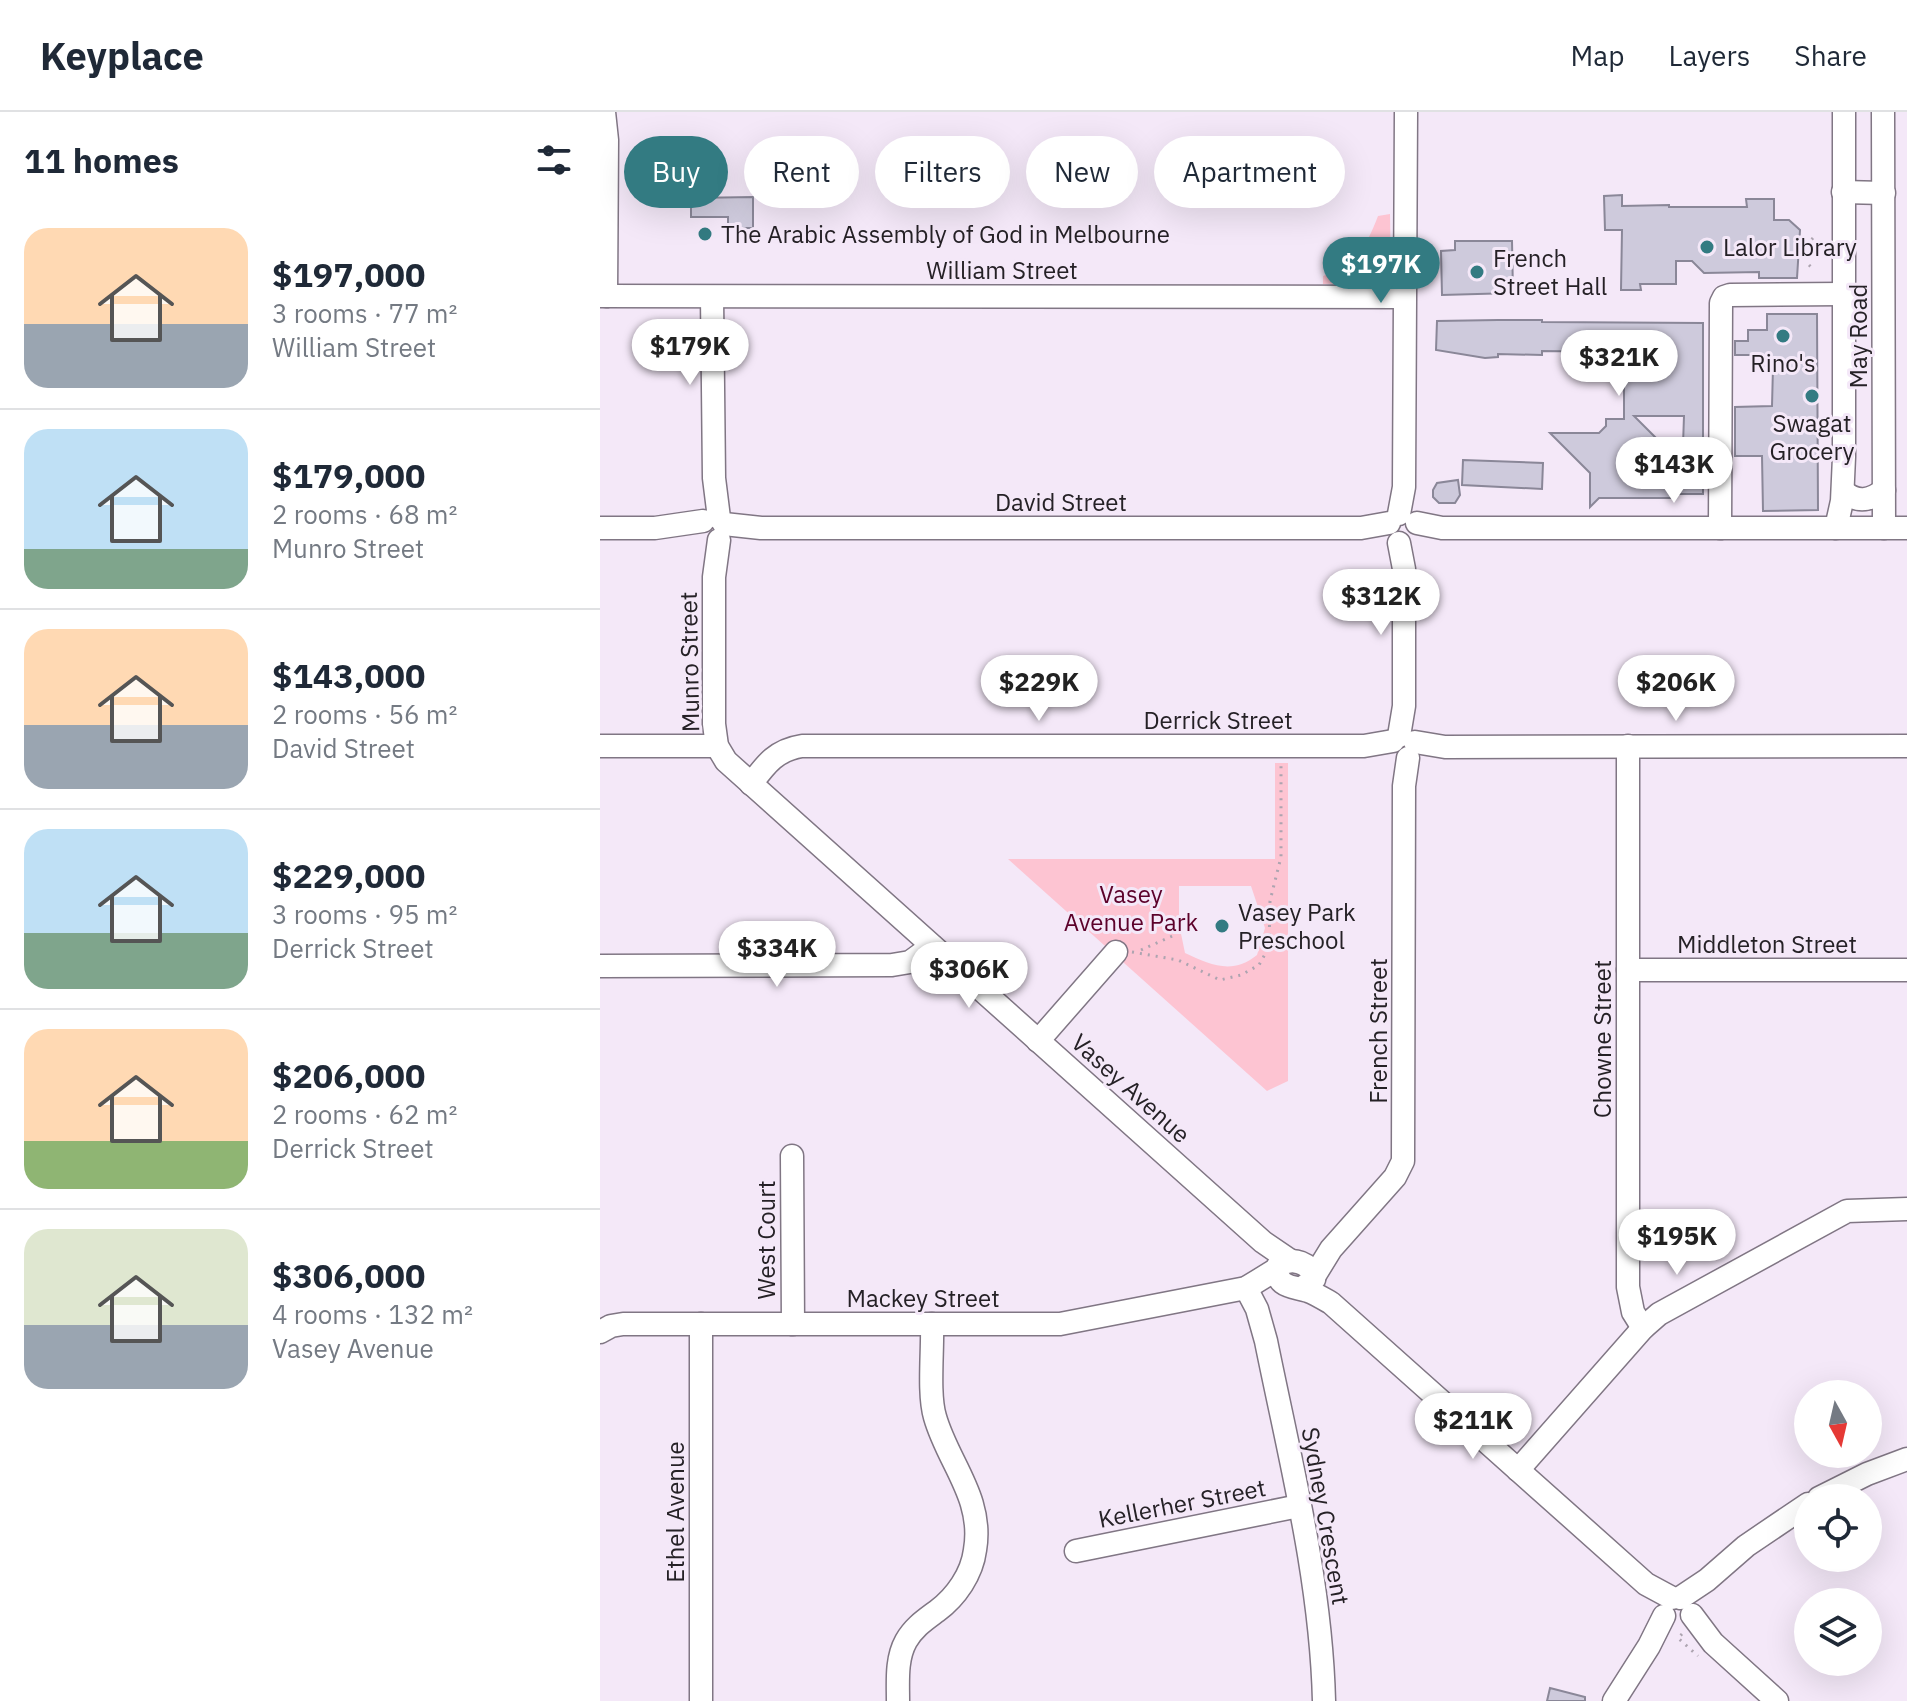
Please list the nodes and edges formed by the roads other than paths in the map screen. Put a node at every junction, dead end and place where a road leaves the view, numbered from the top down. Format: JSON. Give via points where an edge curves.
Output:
{"nodes":[{"id":1,"x":1844,"y":112,"type":"edge"},
{"id":2,"x":1883,"y":112,"type":"edge"},
{"id":3,"x":606,"y":115,"type":"edge"},
{"id":4,"x":1407,"y":117,"type":"edge"},
{"id":5,"x":1843,"y":192,"type":"junction"},
{"id":6,"x":1884,"y":193,"type":"junction"},
{"id":7,"x":1843,"y":294,"type":"junction"},
{"id":8,"x":603,"y":296,"type":"edge"},
{"id":9,"x":712,"y":297,"type":"junction"},
{"id":10,"x":1404,"y":297,"type":"junction"},
{"id":11,"x":1884,"y":490,"type":"junction"},
{"id":12,"x":1843,"y":491,"type":"junction"},
{"id":13,"x":600,"y":528,"type":"edge"},
{"id":14,"x":1720,"y":528,"type":"junction"},
{"id":15,"x":1836,"y":528,"type":"junction"},
{"id":16,"x":1884,"y":528,"type":"junction"},
{"id":17,"x":1907,"y":528,"type":"edge"},
{"id":18,"x":713,"y":529,"type":"junction"},
{"id":19,"x":1404,"y":529,"type":"junction"},
{"id":20,"x":600,"y":746,"type":"edge"},
{"id":21,"x":717,"y":746,"type":"junction"},
{"id":22,"x":1628,"y":746,"type":"junction"},
{"id":23,"x":1907,"y":746,"type":"edge"},
{"id":24,"x":1404,"y":747,"type":"junction"},
{"id":25,"x":751,"y":784,"type":"junction"},
{"id":26,"x":932,"y":946,"type":"junction"},
{"id":27,"x":1127,"y":952,"type":"road end"},
{"id":28,"x":600,"y":966,"type":"edge"},
{"id":29,"x":1628,"y":970,"type":"junction"},
{"id":30,"x":1907,"y":970,"type":"edge"},
{"id":31,"x":1038,"y":1041,"type":"junction"},
{"id":32,"x":792,"y":1156,"type":"dead end"},
{"id":33,"x":1907,"y":1209,"type":"edge"},
{"id":34,"x":1294,"y":1276,"type":"junction"},
{"id":35,"x":1246,"y":1288,"type":"junction"},
{"id":36,"x":701,"y":1324,"type":"junction"},
{"id":37,"x":793,"y":1324,"type":"junction"},
{"id":38,"x":932,"y":1324,"type":"junction"},
{"id":39,"x":1643,"y":1328,"type":"junction"},
{"id":40,"x":600,"y":1332,"type":"edge"},
{"id":41,"x":1266,"y":1341,"type":"junction"},
{"id":42,"x":1907,"y":1459,"type":"edge"},
{"id":43,"x":1518,"y":1470,"type":"junction"},
{"id":44,"x":1847,"y":1484,"type":"edge"},
{"id":45,"x":1299,"y":1506,"type":"junction"},
{"id":46,"x":1794,"y":1513,"type":"edge"},
{"id":47,"x":1076,"y":1551,"type":"dead end"},
{"id":48,"x":1677,"y":1612,"type":"junction"},
{"id":49,"x":701,"y":1701,"type":"edge"},
{"id":50,"x":898,"y":1701,"type":"edge"},
{"id":51,"x":1324,"y":1701,"type":"edge"},
{"id":52,"x":1614,"y":1701,"type":"edge"},
{"id":53,"x":1777,"y":1701,"type":"edge"}],
"edges":[{"from":1,"to":5,"type":"street","name":"May Road"},
{"from":2,"to":6,"type":"street","name":"May Road"},
{"from":3,"to":8,"type":"street"},
{"from":4,"to":10,"type":"street","name":"French Street"},
{"from":5,"to":6,"type":"street"},
{"from":5,"to":7,"type":"street","name":"May Road"},
{"from":6,"to":11,"type":"street","name":"May Road"},
{"from":7,"to":12,"type":"street","name":"May Road"},
{"from":7,"to":14,"type":"street","via":[[1724,297]]},
{"from":8,"to":9,"type":"street","name":"William Street"},
{"from":9,"to":10,"type":"street","name":"William Street"},
{"from":9,"to":18,"type":"street","name":"Munro Street"},
{"from":10,"to":19,"type":"street","name":"French Street"},
{"from":11,"to":12,"type":"street","via":[[1862,500]]},
{"from":11,"to":16,"type":"street","name":"May Road"},
{"from":12,"to":15,"type":"street","name":"May Road"},
{"from":13,"to":18,"type":"street","name":"David Street"},
{"from":14,"to":15,"type":"street","name":"David Street"},
{"from":14,"to":19,"type":"street","name":"David Street"},
{"from":15,"to":16,"type":"street","name":"David Street"},
{"from":16,"to":17,"type":"street","name":"David Street"},
{"from":18,"to":19,"type":"street","name":"David Street"},
{"from":18,"to":21,"type":"street","name":"Munro Street"},
{"from":19,"to":24,"type":"street","name":"French Street"},
{"from":20,"to":21,"type":"street"},
{"from":21,"to":25,"type":"street","name":"Vasey Avenue"},
{"from":22,"to":23,"type":"street","name":"Derrick Street"},
{"from":22,"to":24,"type":"street","name":"Derrick Street"},
{"from":22,"to":29,"type":"street","name":"Chowne Street"},
{"from":24,"to":25,"type":"street","name":"Derrick Street","via":[[802,746],[775,755]]},
{"from":24,"to":34,"type":"street","name":"French Street","via":[[1403,1161],[1331,1249]]},
{"from":25,"to":26,"type":"street","name":"Vasey Avenue"},
{"from":26,"to":28,"type":"street","via":[[910,962],[892,965]]},
{"from":26,"to":31,"type":"street","name":"Vasey Avenue"},
{"from":27,"to":31,"type":"street"},
{"from":29,"to":30,"type":"street","name":"Middleton Street"},
{"from":29,"to":39,"type":"street","name":"Chowne Street","via":[[1628,1287]]},
{"from":31,"to":34,"type":"street","name":"Vasey Avenue","via":[[1263,1242]]},
{"from":32,"to":37,"type":"street","name":"West Court"},
{"from":33,"to":39,"type":"street","via":[[1847,1211],[1670,1307]]},
{"from":34,"to":35,"type":"street","name":"Mackey Street"},
{"from":34,"to":41,"type":"street","name":"Sydney Crescent","via":[[1269,1311]]},
{"from":34,"to":43,"type":"street","name":"Vasey Avenue"},
{"from":35,"to":38,"type":"street","name":"Mackey Street","via":[[1060,1324]]},
{"from":35,"to":41,"type":"street","name":"Sydney Crescent"},
{"from":36,"to":37,"type":"street","name":"Mackey Street"},
{"from":36,"to":40,"type":"street","name":"Mackey Street","via":[[623,1324]]},
{"from":36,"to":49,"type":"street","name":"Ethel Avenue"},
{"from":37,"to":38,"type":"street","name":"Mackey Street"},
{"from":38,"to":50,"type":"street","via":[[935,1418],[970,1493],[977,1539],[960,1587],[907,1639],[899,1666]]},
{"from":39,"to":43,"type":"street"},
{"from":41,"to":45,"type":"street","name":"Sydney Crescent"},
{"from":42,"to":44,"type":"street"},
{"from":43,"to":48,"type":"street","name":"Vasey Avenue"},
{"from":45,"to":47,"type":"street","name":"Kellerher Street"},
{"from":45,"to":51,"type":"street","name":"Sydney Crescent","via":[[1316,1598]]},
{"from":46,"to":48,"type":"street","via":[[1746,1546]]},
{"from":48,"to":52,"type":"street"},
{"from":48,"to":53,"type":"street","name":"Vasey Avenue"}]}
